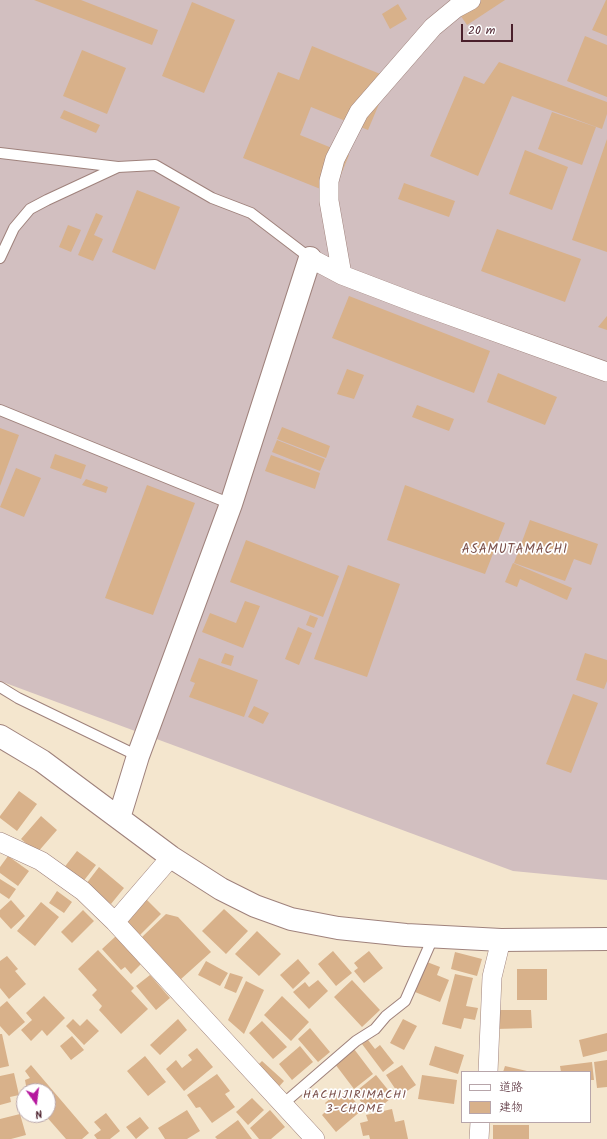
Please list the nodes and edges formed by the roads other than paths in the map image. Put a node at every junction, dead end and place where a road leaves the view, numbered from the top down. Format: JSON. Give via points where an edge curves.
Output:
{"nodes":[{"id":1,"x":471,"y":0,"type":"edge"},
{"id":2,"x":0,"y":152,"type":"edge"},
{"id":3,"x":118,"y":168,"type":"junction"},
{"id":4,"x":0,"y":258,"type":"edge"},
{"id":5,"x":310,"y":258,"type":"junction"},
{"id":6,"x":342,"y":275,"type":"junction"},
{"id":7,"x":607,"y":372,"type":"edge"},
{"id":8,"x":0,"y":410,"type":"edge"},
{"id":9,"x":232,"y":504,"type":"junction"},
{"id":10,"x":0,"y":687,"type":"edge"},
{"id":11,"x":0,"y":736,"type":"edge"},
{"id":12,"x":138,"y":756,"type":"junction"},
{"id":13,"x":119,"y":818,"type":"junction"},
{"id":14,"x":0,"y":842,"type":"edge"},
{"id":15,"x":171,"y":856,"type":"junction"},
{"id":16,"x":115,"y":922,"type":"junction"},
{"id":17,"x":607,"y":939,"type":"edge"},
{"id":18,"x":501,"y":940,"type":"junction"},
{"id":19,"x":431,"y":942,"type":"dead end"},
{"id":20,"x":488,"y":1071,"type":"edge"},
{"id":21,"x":283,"y":1104,"type":"junction"},
{"id":22,"x":480,"y":1123,"type":"edge"},
{"id":23,"x":315,"y":1139,"type":"edge"},
{"id":24,"x":479,"y":1139,"type":"edge"}],
"edges":[{"from":1,"to":6,"type":"street","via":[[456,8],[433,27],[359,112],[335,159],[329,181],[329,201]]},
{"from":2,"to":3,"type":"lane"},
{"from":3,"to":4,"type":"lane","via":[[30,209],[14,228]]},
{"from":3,"to":5,"type":"lane","via":[[155,165],[212,198],[251,213]]},
{"from":5,"to":6,"type":"street"},
{"from":5,"to":9,"type":"street"},
{"from":6,"to":7,"type":"street"},
{"from":8,"to":9,"type":"lane"},
{"from":9,"to":12,"type":"street"},
{"from":10,"to":12,"type":"lane"},
{"from":11,"to":13,"type":"street","via":[[42,761]]},
{"from":12,"to":13,"type":"street"},
{"from":13,"to":15,"type":"street"},
{"from":14,"to":16,"type":"street","via":[[41,861],[83,891]]},
{"from":15,"to":16,"type":"street"},
{"from":15,"to":18,"type":"street","via":[[221,889],[255,906],[291,919],[338,928],[406,936]]},
{"from":16,"to":21,"type":"street"},
{"from":17,"to":18,"type":"street"},
{"from":18,"to":20,"type":"street","via":[[492,977]]},
{"from":19,"to":21,"type":"lane","via":[[405,1001],[386,1016],[375,1030],[356,1041]]},
{"from":21,"to":23,"type":"street"},
{"from":22,"to":24,"type":"street"}]}
